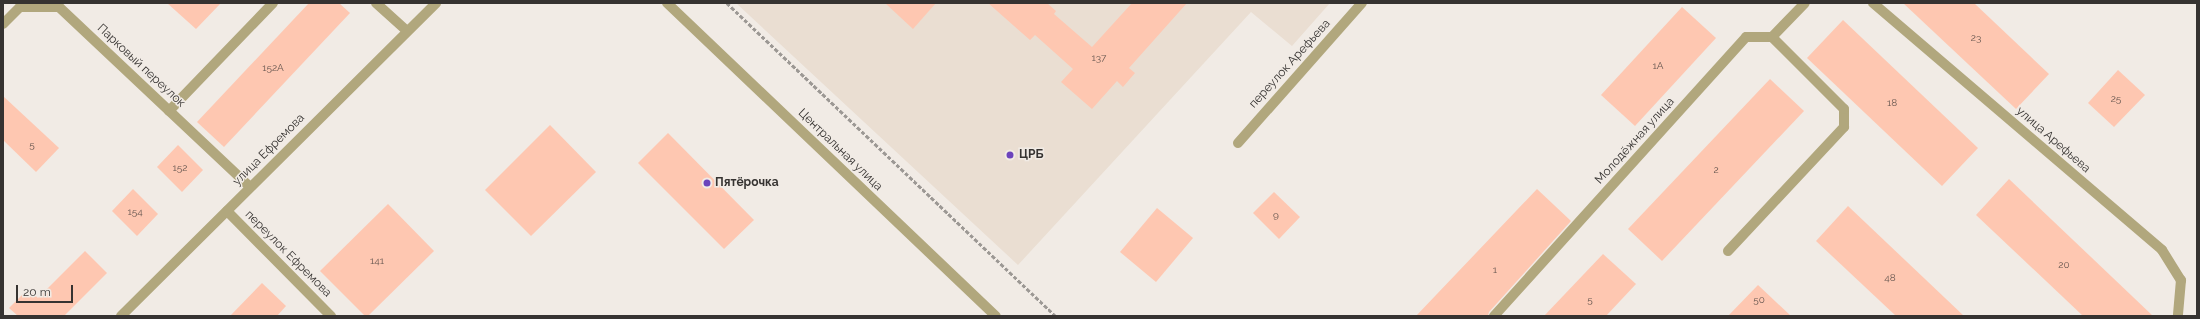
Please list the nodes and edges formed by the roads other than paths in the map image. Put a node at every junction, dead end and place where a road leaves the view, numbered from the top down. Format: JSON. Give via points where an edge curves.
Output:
{"nodes":[{"id":1,"x":273,"y":3,"type":"edge"},
{"id":2,"x":376,"y":3,"type":"edge"},
{"id":3,"x":436,"y":3,"type":"edge"},
{"id":4,"x":667,"y":3,"type":"edge"},
{"id":5,"x":1362,"y":3,"type":"edge"},
{"id":6,"x":1805,"y":3,"type":"edge"},
{"id":7,"x":1873,"y":3,"type":"edge"},
{"id":8,"x":3,"y":24,"type":"edge"},
{"id":9,"x":406,"y":30,"type":"junction"},
{"id":10,"x":1772,"y":37,"type":"junction"},
{"id":11,"x":170,"y":111,"type":"junction"},
{"id":12,"x":1238,"y":143,"type":"dead end"},
{"id":13,"x":250,"y":187,"type":"junction"},
{"id":14,"x":227,"y":211,"type":"junction"},
{"id":15,"x":1728,"y":251,"type":"dead end"},
{"id":16,"x":121,"y":316,"type":"edge"},
{"id":17,"x":331,"y":316,"type":"edge"},
{"id":18,"x":996,"y":316,"type":"edge"},
{"id":19,"x":1494,"y":316,"type":"edge"},
{"id":20,"x":2178,"y":316,"type":"edge"}],
"edges":[{"from":1,"to":11,"type":"street"},
{"from":2,"to":9,"type":"street"},
{"from":3,"to":9,"type":"street","name":"улица Ефремова"},
{"from":4,"to":18,"type":"street","name":"Центральная улица"},
{"from":5,"to":12,"type":"street","name":"переулок Арефьева"},
{"from":6,"to":10,"type":"street"},
{"from":7,"to":20,"type":"street","name":"улица Арефьева","via":[[2162,250],[2181,280]]},
{"from":8,"to":11,"type":"street","name":"Парковый переулок","via":[[20,7],[59,7]]},
{"from":9,"to":13,"type":"street","name":"улица Ефремова"},
{"from":10,"to":15,"type":"street","via":[[1844,109],[1844,127]]},
{"from":10,"to":19,"type":"street","name":"Молодёжная улица","via":[[1746,38]]},
{"from":11,"to":13,"type":"street","name":"Парковый переулок"},
{"from":13,"to":14,"type":"street","name":"улица Ефремова"},
{"from":14,"to":16,"type":"street","name":"улица Ефремова"},
{"from":14,"to":17,"type":"street","name":"переулок Ефремова"}]}
